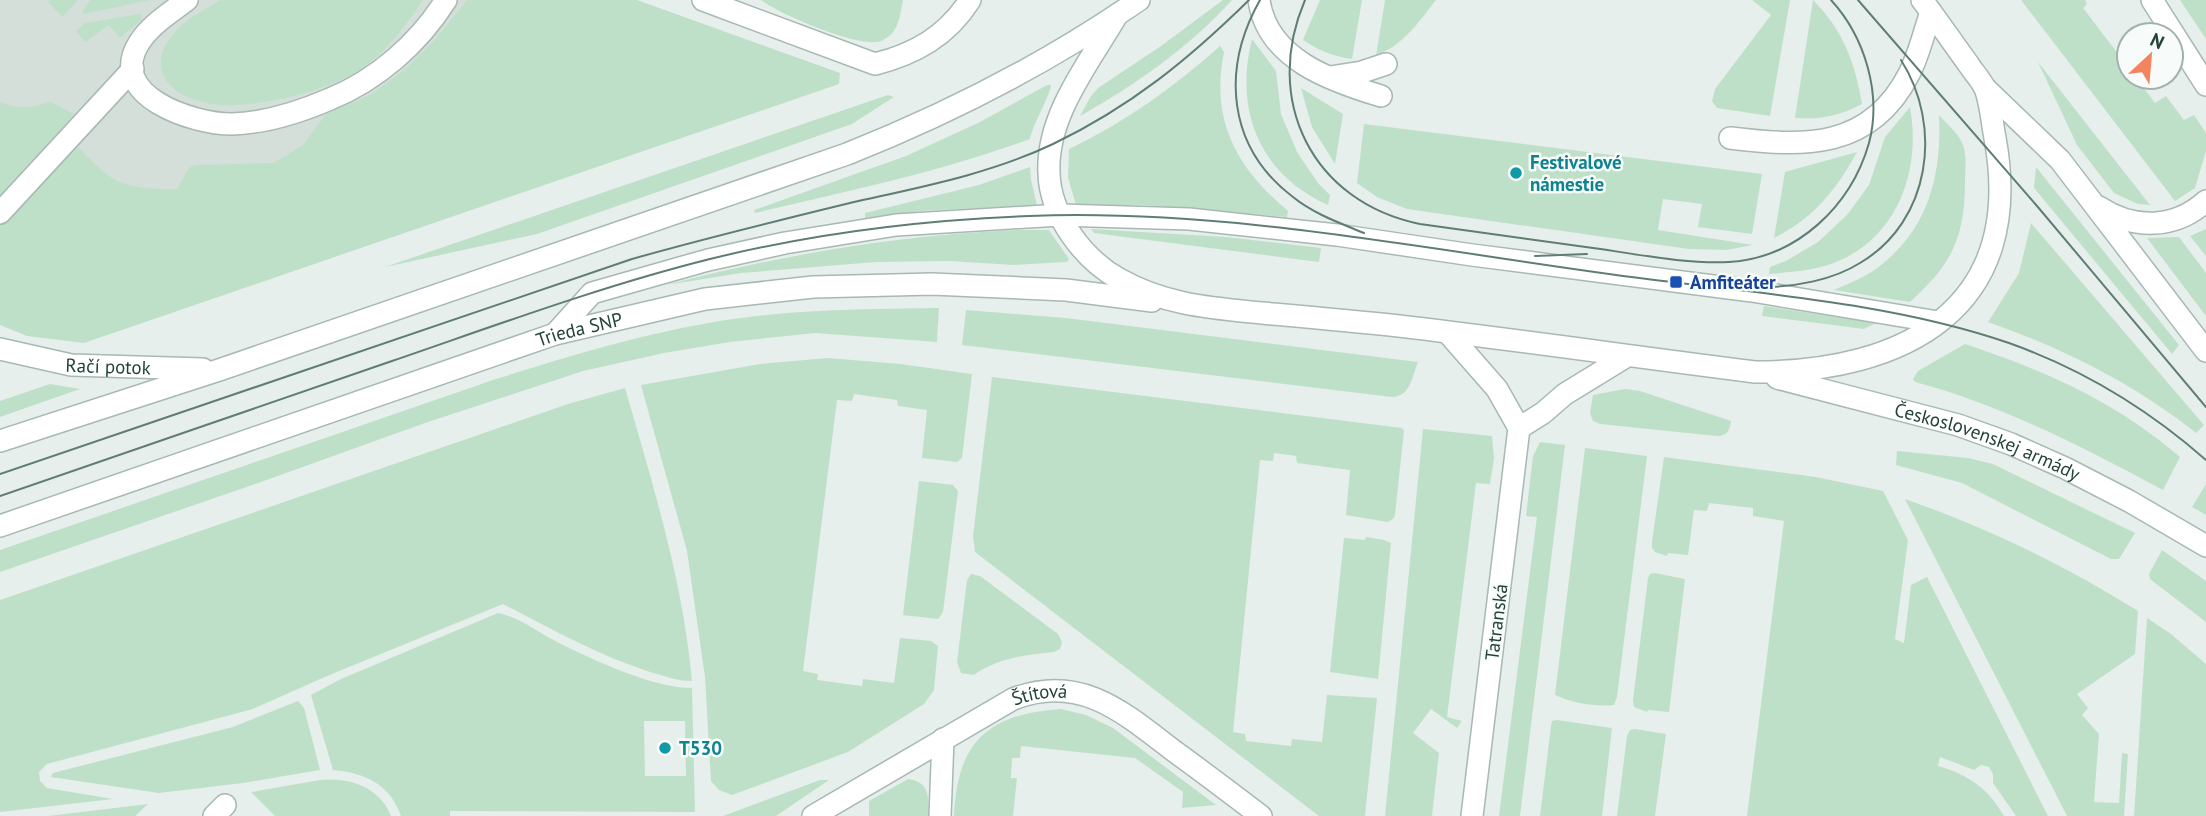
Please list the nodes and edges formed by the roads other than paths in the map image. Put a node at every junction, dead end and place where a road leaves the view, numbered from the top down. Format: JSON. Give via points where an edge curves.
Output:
{"nodes":[{"id":1,"x":187,"y":0,"type":"edge"},
{"id":2,"x":446,"y":0,"type":"edge"},
{"id":3,"x":703,"y":0,"type":"edge"},
{"id":4,"x":970,"y":0,"type":"edge"},
{"id":5,"x":1139,"y":0,"type":"edge"},
{"id":6,"x":1259,"y":0,"type":"edge"},
{"id":7,"x":2152,"y":0,"type":"edge"},
{"id":8,"x":1927,"y":6,"type":"edge"},
{"id":9,"x":1117,"y":15,"type":"junction"},
{"id":10,"x":1386,"y":64,"type":"dead end"},
{"id":11,"x":133,"y":69,"type":"junction"},
{"id":12,"x":1328,"y":78,"type":"junction"},
{"id":13,"x":2206,"y":85,"type":"edge"},
{"id":14,"x":1986,"y":89,"type":"junction"},
{"id":15,"x":1381,"y":96,"type":"dead end"},
{"id":16,"x":1730,"y":138,"type":"dead end"},
{"id":17,"x":2206,"y":201,"type":"edge"},
{"id":18,"x":2094,"y":204,"type":"junction"},
{"id":19,"x":0,"y":213,"type":"edge"},
{"id":20,"x":1060,"y":215,"type":"junction"},
{"id":21,"x":1185,"y":305,"type":"junction"},
{"id":22,"x":1938,"y":322,"type":"junction"},
{"id":23,"x":1448,"y":333,"type":"junction"},
{"id":24,"x":555,"y":334,"type":"junction"},
{"id":25,"x":0,"y":349,"type":"edge"},
{"id":26,"x":2206,"y":351,"type":"edge"},
{"id":27,"x":1627,"y":356,"type":"junction"},
{"id":28,"x":219,"y":370,"type":"junction"},
{"id":29,"x":1755,"y":373,"type":"junction"},
{"id":30,"x":1519,"y":428,"type":"junction"},
{"id":31,"x":0,"y":441,"type":"edge"},
{"id":32,"x":0,"y":526,"type":"edge"},
{"id":33,"x":2206,"y":546,"type":"edge"},
{"id":34,"x":943,"y":739,"type":"junction"},
{"id":35,"x":813,"y":816,"type":"edge"},
{"id":36,"x":940,"y":816,"type":"edge"},
{"id":37,"x":1261,"y":816,"type":"edge"},
{"id":38,"x":1472,"y":816,"type":"edge"}],
"edges":[{"from":1,"to":11,"type":"street","via":[[138,43]]},
{"from":2,"to":11,"type":"street","via":[[409,45],[369,78],[331,99],[282,116],[232,124],[192,118],[145,94]]},
{"from":3,"to":4,"type":"street","via":[[875,64],[934,40]]},
{"from":5,"to":9,"type":"street"},
{"from":6,"to":12,"type":"street","via":[[1276,40],[1302,64]]},
{"from":7,"to":13,"type":"street"},
{"from":8,"to":14,"type":"street"},
{"from":8,"to":16,"type":"street","via":[[1910,74],[1873,120],[1813,143]]},
{"from":9,"to":20,"type":"street","via":[[1054,128],[1049,174]]},
{"from":9,"to":28,"type":"street","via":[[1054,54],[913,128]]},
{"from":10,"to":12,"type":"street"},
{"from":11,"to":19,"type":"street"},
{"from":12,"to":15,"type":"street"},
{"from":14,"to":18,"type":"street","via":[[2060,160]]},
{"from":14,"to":22,"type":"street","via":[[2000,166],[1994,239],[1970,292]]},
{"from":17,"to":18,"type":"street","via":[[2175,220],[2145,224],[2127,221]]},
{"from":18,"to":26,"type":"street"},
{"from":20,"to":21,"type":"street","via":[[1094,261],[1118,279]]},
{"from":20,"to":22,"type":"street","via":[[1214,221],[1337,235],[1752,291]]},
{"from":20,"to":24,"type":"street","via":[[896,225],[734,254],[592,293]]},
{"from":21,"to":23,"type":"street"},
{"from":21,"to":24,"type":"street","name":"Trieda SNP","via":[[1066,290],[932,284],[813,287],[705,299]]},
{"from":22,"to":29,"type":"street","via":[[1906,344],[1874,357],[1820,369]]},
{"from":23,"to":27,"type":"street"},
{"from":23,"to":30,"type":"street","via":[[1497,389]]},
{"from":24,"to":32,"type":"street","name":"Trieda SNP"},
{"from":25,"to":28,"type":"street","name":"Račí potok","via":[[71,365]]},
{"from":27,"to":29,"type":"street"},
{"from":27,"to":30,"type":"street"},
{"from":28,"to":31,"type":"street"},
{"from":29,"to":33,"type":"street","name":"Československej armády","via":[[1958,425],[2011,444],[2129,501]]},
{"from":30,"to":38,"type":"street","name":"Tatranská"},
{"from":34,"to":35,"type":"street","name":"Štítová"},
{"from":34,"to":36,"type":"street"},
{"from":34,"to":37,"type":"street","name":"Štítová","via":[[1030,693],[1076,693],[1119,709]]}]}
